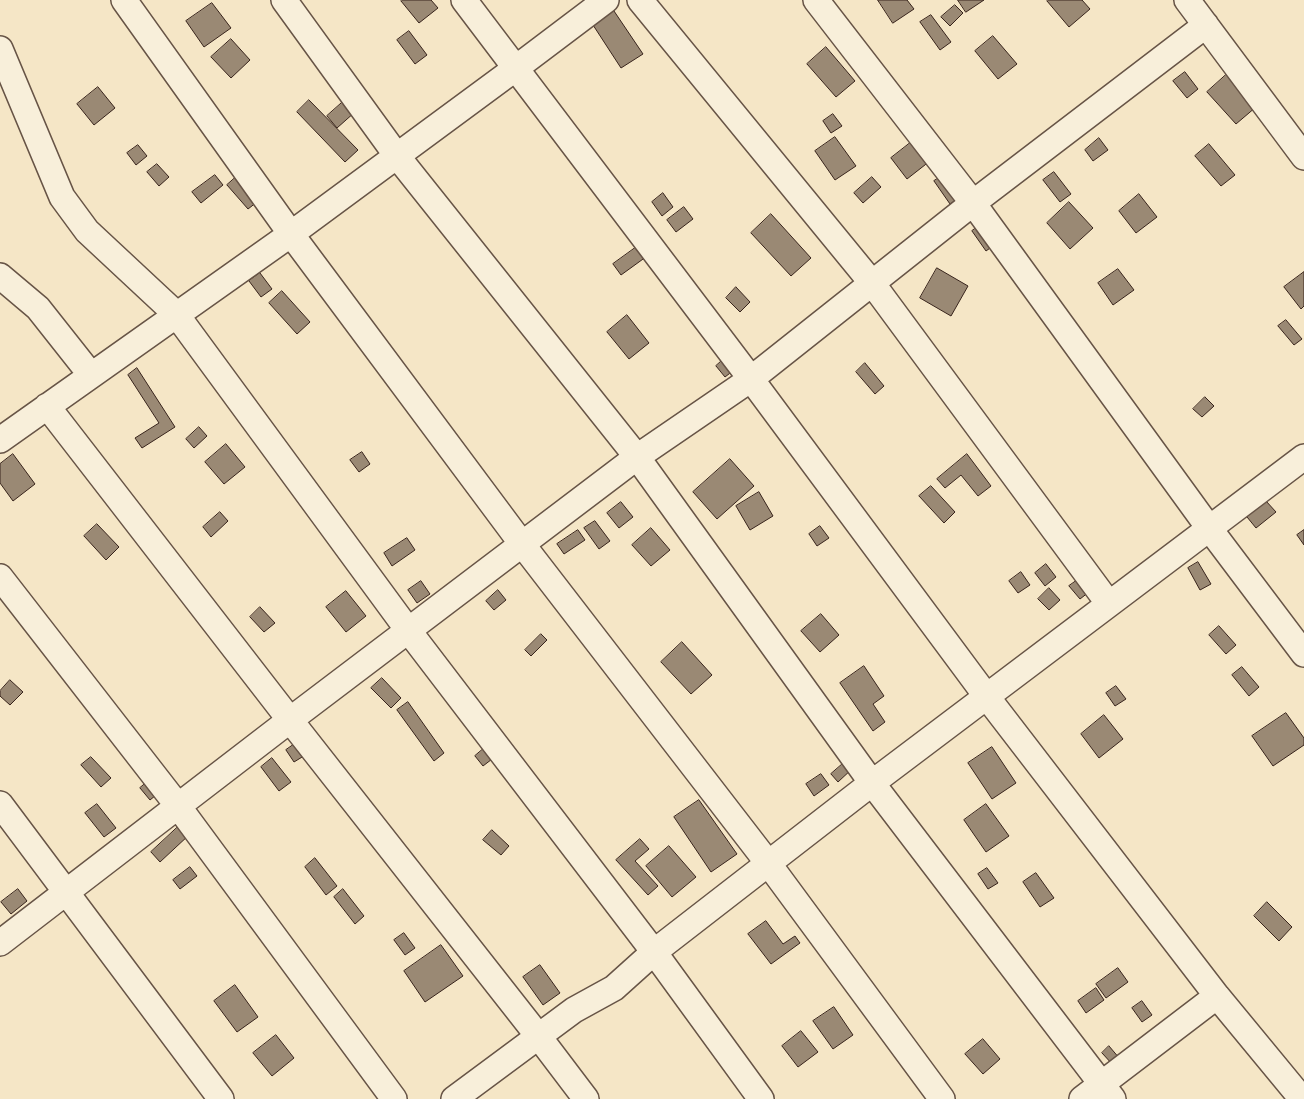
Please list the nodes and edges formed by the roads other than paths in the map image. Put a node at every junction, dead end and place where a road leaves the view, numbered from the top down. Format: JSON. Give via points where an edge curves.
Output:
{"nodes":[{"id":1,"x":124,"y":0,"type":"edge"},
{"id":2,"x":284,"y":0,"type":"edge"},
{"id":3,"x":464,"y":0,"type":"edge"},
{"id":4,"x":606,"y":0,"type":"edge"},
{"id":5,"x":640,"y":0,"type":"edge"},
{"id":6,"x":816,"y":0,"type":"edge"},
{"id":7,"x":1187,"y":0,"type":"edge"},
{"id":8,"x":1206,"y":25,"type":"junction"},
{"id":9,"x":0,"y":49,"type":"edge"},
{"id":10,"x":516,"y":68,"type":"junction"},
{"id":11,"x":1301,"y":146,"type":"edge"},
{"id":12,"x":398,"y":156,"type":"junction"},
{"id":13,"x":973,"y":203,"type":"junction"},
{"id":14,"x":291,"y":234,"type":"junction"},
{"id":15,"x":0,"y":276,"type":"edge"},
{"id":16,"x":872,"y":283,"type":"junction"},
{"id":17,"x":176,"y":314,"type":"junction"},
{"id":18,"x":91,"y":375,"type":"junction"},
{"id":19,"x":751,"y":379,"type":"junction"},
{"id":20,"x":47,"y":406,"type":"junction"},
{"id":21,"x":0,"y":440,"type":"edge"},
{"id":22,"x":637,"y":457,"type":"junction"},
{"id":23,"x":1304,"y":457,"type":"edge"},
{"id":24,"x":1209,"y":528,"type":"junction"},
{"id":25,"x":522,"y":544,"type":"junction"},
{"id":26,"x":0,"y":577,"type":"edge"},
{"id":27,"x":1109,"y":604,"type":"junction"},
{"id":28,"x":408,"y":630,"type":"junction"},
{"id":29,"x":1304,"y":654,"type":"edge"},
{"id":30,"x":987,"y":697,"type":"junction"},
{"id":31,"x":290,"y":720,"type":"junction"},
{"id":32,"x":872,"y":783,"type":"junction"},
{"id":33,"x":0,"y":804,"type":"edge"},
{"id":34,"x":178,"y":806,"type":"junction"},
{"id":35,"x":768,"y":864,"type":"junction"},
{"id":36,"x":66,"y":892,"type":"junction"},
{"id":37,"x":0,"y":943,"type":"edge"},
{"id":38,"x":654,"y":952,"type":"junction"},
{"id":39,"x":1217,"y":996,"type":"junction"},
{"id":40,"x":539,"y":1037,"type":"junction"},
{"id":41,"x":1099,"y":1094,"type":"edge"},
{"id":42,"x":221,"y":1099,"type":"edge"},
{"id":43,"x":394,"y":1099,"type":"edge"},
{"id":44,"x":454,"y":1099,"type":"edge"},
{"id":45,"x":586,"y":1099,"type":"edge"},
{"id":46,"x":761,"y":1099,"type":"edge"},
{"id":47,"x":942,"y":1099,"type":"edge"},
{"id":48,"x":1302,"y":1099,"type":"edge"}],
"edges":[{"from":1,"to":14,"type":"street"},
{"from":2,"to":12,"type":"street"},
{"from":3,"to":10,"type":"street"},
{"from":4,"to":10,"type":"street"},
{"from":5,"to":16,"type":"street"},
{"from":6,"to":13,"type":"street"},
{"from":7,"to":8,"type":"street"},
{"from":8,"to":11,"type":"street"},
{"from":8,"to":13,"type":"street"},
{"from":9,"to":17,"type":"street","via":[[62,197],[87,231]]},
{"from":10,"to":12,"type":"street"},
{"from":10,"to":19,"type":"street"},
{"from":12,"to":14,"type":"street"},
{"from":12,"to":22,"type":"street"},
{"from":13,"to":16,"type":"street"},
{"from":13,"to":24,"type":"street"},
{"from":14,"to":17,"type":"street"},
{"from":14,"to":25,"type":"street"},
{"from":15,"to":18,"type":"street","via":[[38,308]]},
{"from":16,"to":19,"type":"street"},
{"from":16,"to":27,"type":"street"},
{"from":17,"to":18,"type":"street"},
{"from":17,"to":28,"type":"street"},
{"from":18,"to":20,"type":"street"},
{"from":19,"to":22,"type":"street"},
{"from":19,"to":30,"type":"street"},
{"from":20,"to":21,"type":"street"},
{"from":20,"to":31,"type":"street"},
{"from":22,"to":25,"type":"street"},
{"from":22,"to":32,"type":"street"},
{"from":23,"to":24,"type":"street"},
{"from":24,"to":27,"type":"street"},
{"from":24,"to":29,"type":"street"},
{"from":25,"to":28,"type":"street"},
{"from":25,"to":35,"type":"street"},
{"from":26,"to":34,"type":"street"},
{"from":27,"to":30,"type":"street"},
{"from":28,"to":31,"type":"street"},
{"from":28,"to":38,"type":"street"},
{"from":30,"to":32,"type":"street"},
{"from":30,"to":39,"type":"street"},
{"from":31,"to":34,"type":"street"},
{"from":31,"to":40,"type":"street"},
{"from":32,"to":35,"type":"street"},
{"from":32,"to":41,"type":"street"},
{"from":33,"to":36,"type":"street"},
{"from":34,"to":36,"type":"street"},
{"from":34,"to":43,"type":"street"},
{"from":35,"to":38,"type":"street"},
{"from":35,"to":47,"type":"street"},
{"from":36,"to":37,"type":"street"},
{"from":36,"to":42,"type":"street"},
{"from":38,"to":40,"type":"street","via":[[614,988],[574,1010]]},
{"from":38,"to":46,"type":"street"},
{"from":39,"to":41,"type":"street"},
{"from":39,"to":48,"type":"street"},
{"from":40,"to":44,"type":"street"},
{"from":40,"to":45,"type":"street"}]}
